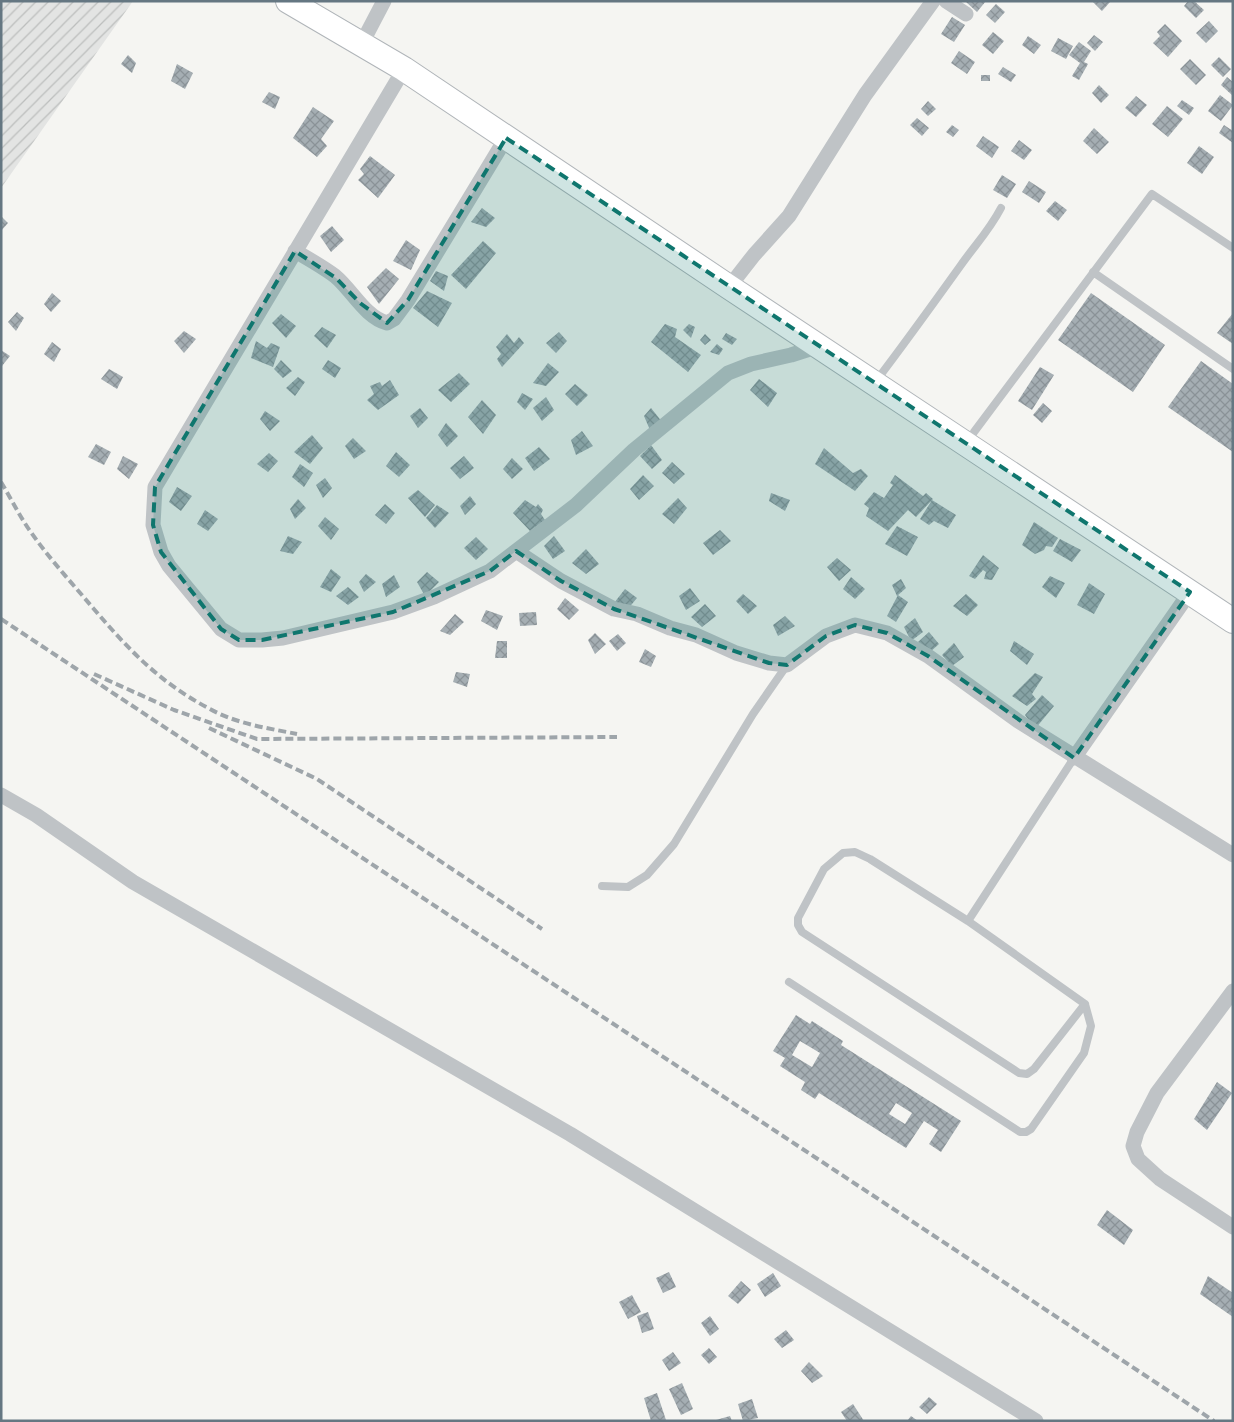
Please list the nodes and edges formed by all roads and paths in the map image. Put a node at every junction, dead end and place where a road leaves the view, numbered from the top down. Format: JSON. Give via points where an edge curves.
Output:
{"nodes":[{"id":1,"x":288,"y":1,"type":"edge"},
{"id":2,"x":384,"y":1,"type":"edge"},
{"id":3,"x":933,"y":1,"type":"edge"},
{"id":4,"x":946,"y":1,"type":"edge"},
{"id":5,"x":966,"y":14,"type":"dead end"},
{"id":6,"x":362,"y":43,"type":"junction"},
{"id":7,"x":404,"y":69,"type":"junction"},
{"id":8,"x":506,"y":138,"type":"junction"},
{"id":9,"x":1001,"y":208,"type":"dead end"},
{"id":10,"x":1233,"y":248,"type":"edge"},
{"id":11,"x":295,"y":251,"type":"junction"},
{"id":12,"x":1093,"y":272,"type":"junction"},
{"id":13,"x":729,"y":287,"type":"junction"},
{"id":14,"x":819,"y":346,"type":"junction"},
{"id":15,"x":1233,"y":369,"type":"edge"},
{"id":16,"x":874,"y":383,"type":"junction"},
{"id":17,"x":967,"y":444,"type":"junction"},
{"id":18,"x":516,"y":551,"type":"junction"},
{"id":19,"x":1190,"y":592,"type":"junction"},
{"id":20,"x":1233,"y":621,"type":"edge"},
{"id":21,"x":787,"y":665,"type":"junction"},
{"id":22,"x":1074,"y":758,"type":"junction"},
{"id":23,"x":1,"y":794,"type":"edge"},
{"id":24,"x":1233,"y":855,"type":"edge"},
{"id":25,"x":602,"y":886,"type":"dead end"},
{"id":26,"x":968,"y":921,"type":"junction"},
{"id":27,"x":789,"y":982,"type":"dead end"},
{"id":28,"x":1233,"y":991,"type":"edge"},
{"id":29,"x":1085,"y":1004,"type":"junction"},
{"id":30,"x":1233,"y":1227,"type":"edge"},
{"id":31,"x":1035,"y":1420,"type":"edge"}],
"edges":[{"from":1,"to":6,"type":"main road"},
{"from":2,"to":6,"type":"street"},
{"from":3,"to":13,"type":"street","via":[[865,96],[789,216]]},
{"from":4,"to":5,"type":"street"},
{"from":6,"to":7,"type":"main road"},
{"from":7,"to":8,"type":"main road"},
{"from":7,"to":11,"type":"street"},
{"from":8,"to":11,"type":"street","via":[[394,319],[380,321],[336,278]]},
{"from":8,"to":13,"type":"main road"},
{"from":9,"to":16,"type":"lane","via":[[992,226]]},
{"from":10,"to":12,"type":"lane","via":[[1152,194]]},
{"from":11,"to":18,"type":"street","via":[[154,487],[153,526],[169,566],[221,629],[239,640],[262,640],[393,612],[490,571]]},
{"from":12,"to":15,"type":"lane"},
{"from":12,"to":17,"type":"lane"},
{"from":13,"to":14,"type":"main road"},
{"from":14,"to":16,"type":"main road"},
{"from":14,"to":18,"type":"street","via":[[728,373],[634,450],[576,505]]},
{"from":16,"to":17,"type":"main road"},
{"from":17,"to":19,"type":"main road"},
{"from":18,"to":21,"type":"street","via":[[561,581],[614,609],[696,635],[736,653]]},
{"from":19,"to":20,"type":"main road"},
{"from":19,"to":22,"type":"street"},
{"from":21,"to":22,"type":"street","via":[[826,636],[855,625],[887,633],[928,656]]},
{"from":21,"to":25,"type":"lane","via":[[753,714],[674,844],[647,874],[628,887]]},
{"from":22,"to":24,"type":"street"},
{"from":22,"to":26,"type":"lane"},
{"from":23,"to":31,"type":"street","via":[[133,882],[570,1134]]},
{"from":26,"to":29,"type":"lane"},
{"from":26,"to":29,"type":"lane","via":[[870,859],[855,852],[843,852],[824,869],[798,918],[798,925],[802,932],[1019,1073],[1027,1074],[1034,1069]]},
{"from":27,"to":29,"type":"lane","via":[[1020,1132],[1031,1129],[1084,1053],[1091,1026]]},
{"from":28,"to":30,"type":"street","via":[[1157,1094],[1133,1146],[1138,1159],[1160,1179]]}]}
